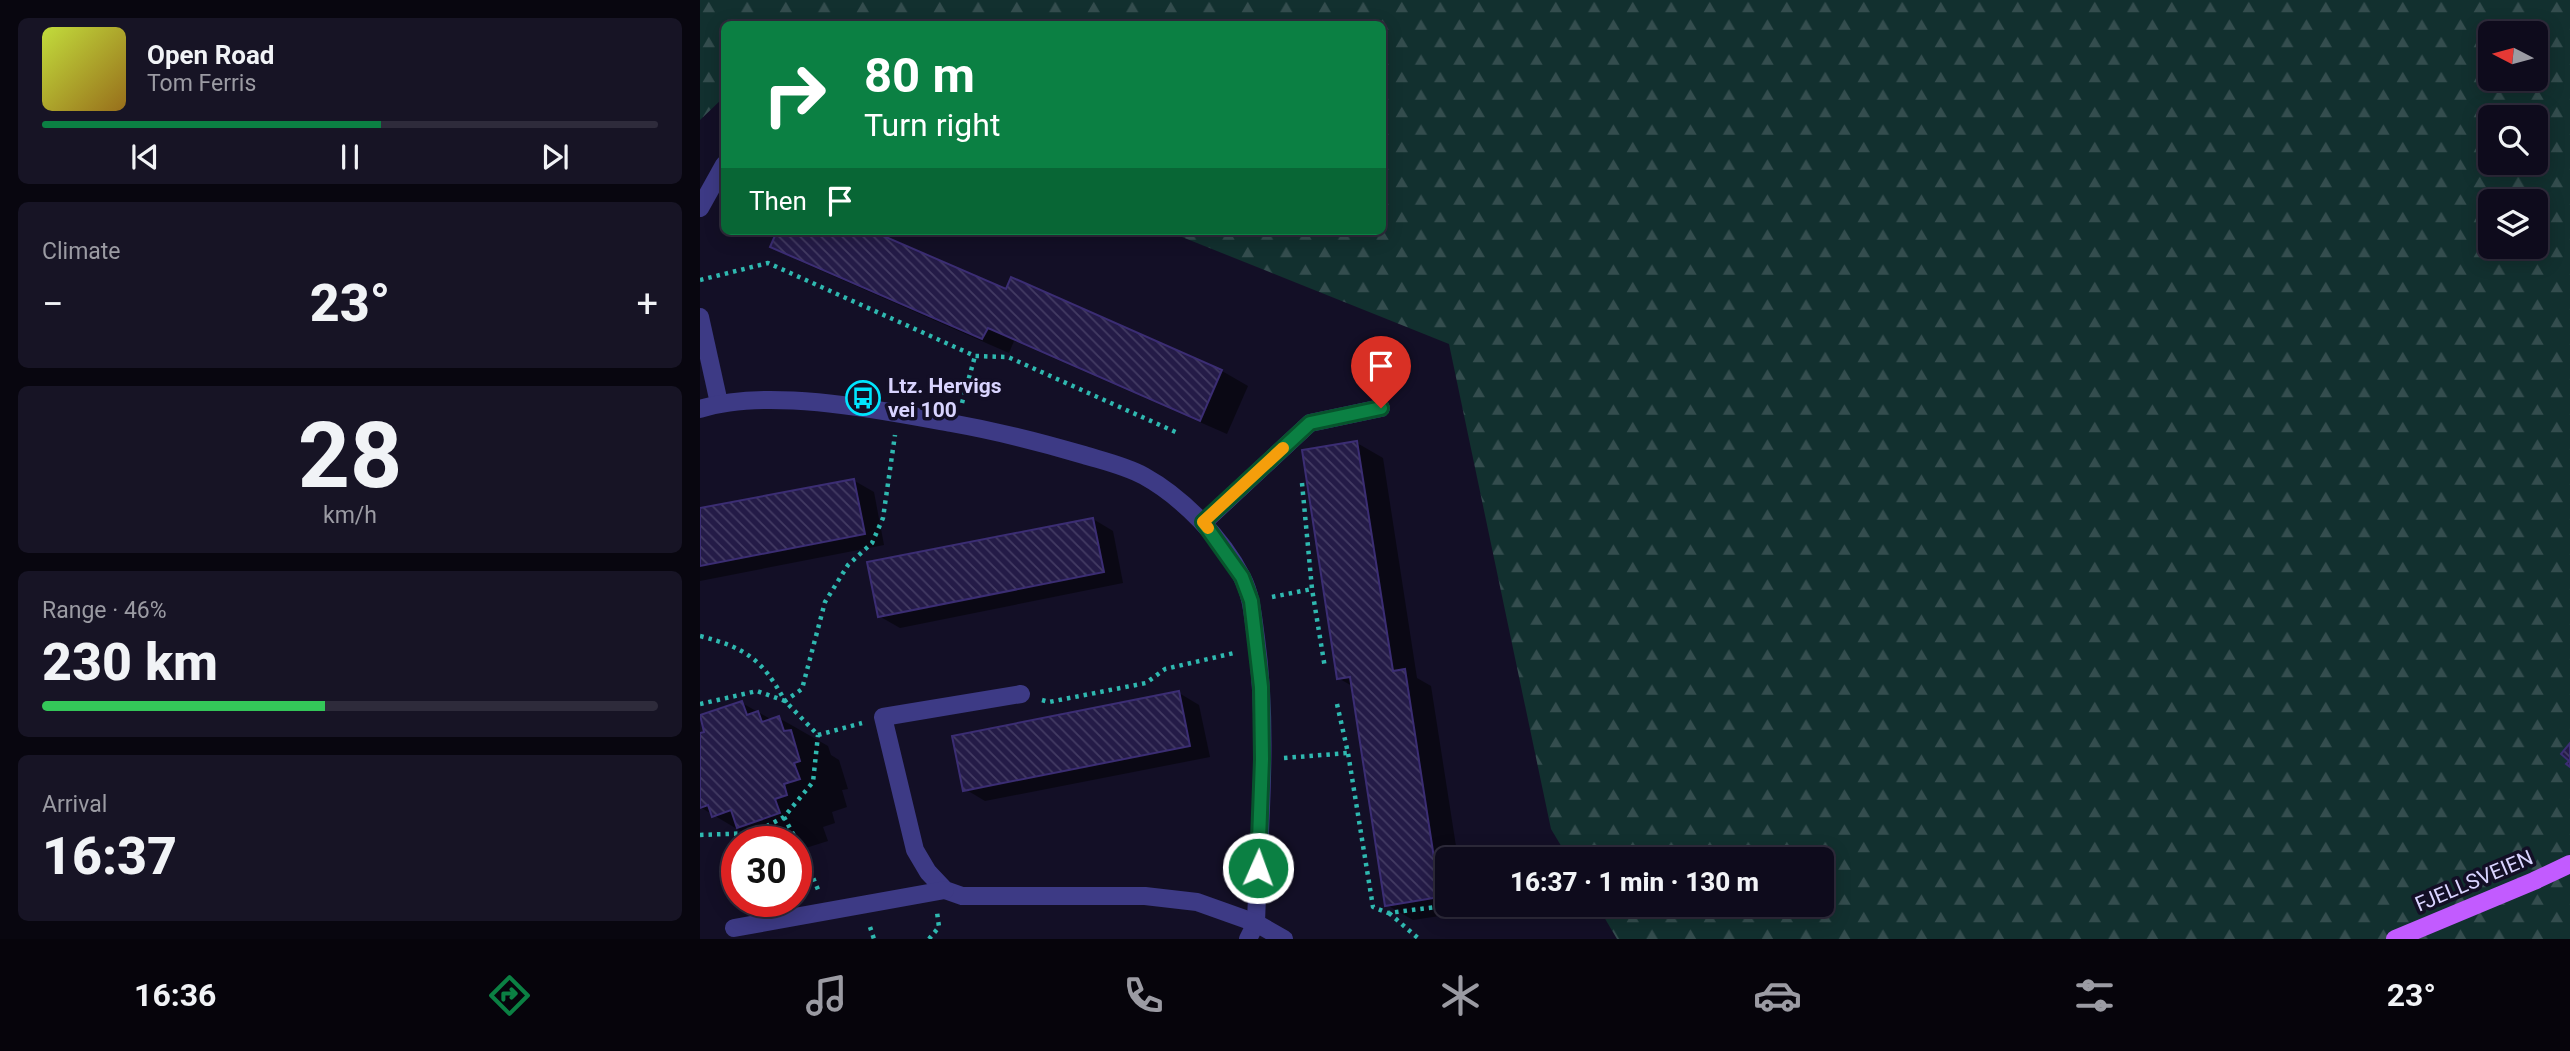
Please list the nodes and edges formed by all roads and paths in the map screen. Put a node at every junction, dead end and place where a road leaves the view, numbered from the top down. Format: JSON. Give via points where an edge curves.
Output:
{"nodes":[{"id":1,"x":721,"y":170,"type":"edge"},
{"id":2,"x":700,"y":208,"type":"edge"},
{"id":3,"x":700,"y":280,"type":"edge"},
{"id":4,"x":700,"y":317,"type":"edge"},
{"id":5,"x":975,"y":356,"type":"junction"},
{"id":6,"x":719,"y":402,"type":"junction"},
{"id":7,"x":1381,"y":408,"type":"dead end"},
{"id":8,"x":700,"y":409,"type":"edge"},
{"id":9,"x":898,"y":413,"type":"junction"},
{"id":10,"x":957,"y":424,"type":"junction"},
{"id":11,"x":1180,"y":434,"type":"dead end"},
{"id":12,"x":1302,"y":483,"type":"dead end"},
{"id":13,"x":1203,"y":522,"type":"junction"},
{"id":14,"x":1312,"y":589,"type":"junction"},
{"id":15,"x":1251,"y":601,"type":"junction"},
{"id":16,"x":700,"y":636,"type":"edge"},
{"id":17,"x":1257,"y":648,"type":"junction"},
{"id":18,"x":1325,"y":668,"type":"dead end"},
{"id":19,"x":1021,"y":694,"type":"joint"},
{"id":20,"x":785,"y":701,"type":"junction"},
{"id":21,"x":700,"y":704,"type":"edge"},
{"id":22,"x":1338,"y":704,"type":"dead end"},
{"id":23,"x":883,"y":717,"type":"junction"},
{"id":24,"x":818,"y":735,"type":"junction"},
{"id":25,"x":1348,"y":753,"type":"junction"},
{"id":26,"x":1262,"y":759,"type":"junction"},
{"id":27,"x":784,"y":817,"type":"junction"},
{"id":28,"x":700,"y":835,"type":"edge"},
{"id":29,"x":2570,"y":863,"type":"edge"},
{"id":30,"x":945,"y":890,"type":"junction"},
{"id":31,"x":1435,"y":907,"type":"edge"},
{"id":32,"x":826,"y":912,"type":"junction"},
{"id":33,"x":1388,"y":913,"type":"junction"},
{"id":34,"x":734,"y":928,"type":"dead end"},
{"id":35,"x":1252,"y":931,"type":"edge"},
{"id":36,"x":1284,"y":939,"type":"edge"},
{"id":37,"x":1419,"y":939,"type":"edge"},
{"id":38,"x":2395,"y":939,"type":"edge"}],
"edges":[{"from":1,"to":2,"type":"street"},
{"from":3,"to":5,"type":"path","via":[[768,263]]},
{"from":4,"to":6,"type":"street"},
{"from":5,"to":10,"type":"path"},
{"from":5,"to":11,"type":"path","via":[[1007,357]]},
{"from":6,"to":8,"type":"street"},
{"from":6,"to":9,"type":"street","via":[[756,399]]},
{"from":7,"to":13,"type":"street","via":[[1310,423]]},
{"from":9,"to":10,"type":"street"},
{"from":9,"to":20,"type":"path","via":[[883,518],[872,543],[848,565],[825,601],[802,689]]},
{"from":10,"to":13,"type":"street","via":[[1035,441],[1142,475]]},
{"from":12,"to":14,"type":"path"},
{"from":13,"to":15,"type":"street","via":[[1242,577]]},
{"from":14,"to":15,"type":"path"},
{"from":14,"to":18,"type":"path"},
{"from":15,"to":17,"type":"street"},
{"from":16,"to":20,"type":"path","via":[[727,643],[760,662]]},
{"from":17,"to":19,"type":"path","via":[[1165,669],[1146,683],[1073,698],[1049,702]]},
{"from":17,"to":26,"type":"street"},
{"from":19,"to":23,"type":"street"},
{"from":20,"to":21,"type":"path","via":[[757,691]]},
{"from":20,"to":24,"type":"path"},
{"from":22,"to":25,"type":"path"},
{"from":23,"to":24,"type":"path"},
{"from":23,"to":30,"type":"street","via":[[915,850]]},
{"from":24,"to":27,"type":"path","via":[[813,782]]},
{"from":25,"to":26,"type":"path"},
{"from":25,"to":33,"type":"path","via":[[1373,907]]},
{"from":26,"to":35,"type":"street"},
{"from":27,"to":28,"type":"path","via":[[754,833]]},
{"from":27,"to":32,"type":"path"},
{"from":29,"to":38,"type":"main road","name":"FJELLSVEIEN"},
{"from":30,"to":32,"type":"street"},
{"from":30,"to":35,"type":"street","via":[[962,896],[1145,896],[1197,902]]},
{"from":31,"to":33,"type":"path"},
{"from":32,"to":34,"type":"street"},
{"from":33,"to":37,"type":"path"},
{"from":35,"to":36,"type":"street"}]}
